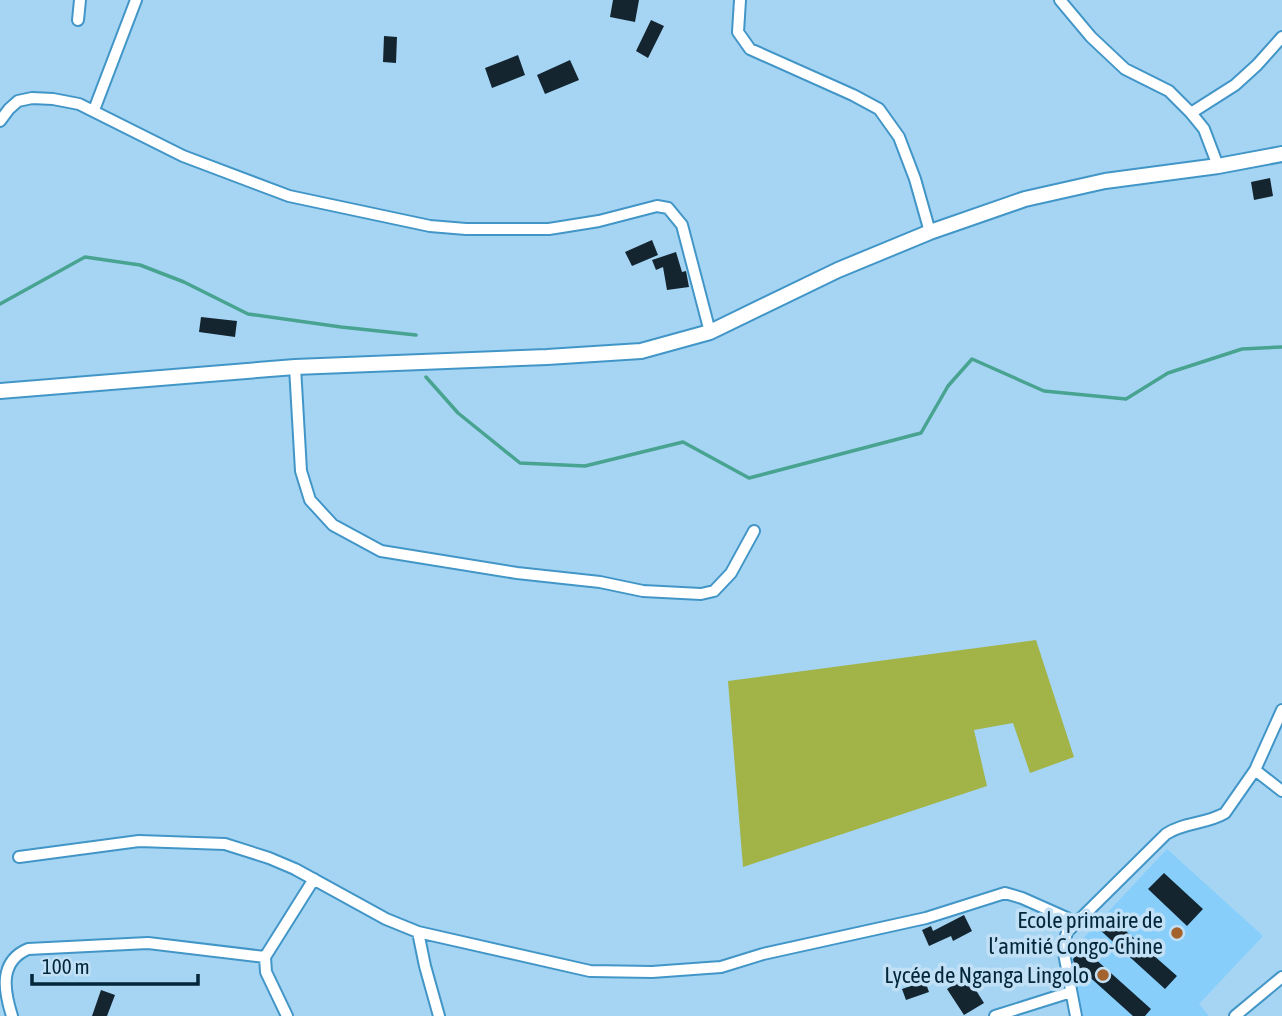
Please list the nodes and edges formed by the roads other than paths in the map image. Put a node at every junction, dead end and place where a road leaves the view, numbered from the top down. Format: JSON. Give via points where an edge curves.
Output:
{"nodes":[{"id":1,"x":80,"y":0,"type":"edge"},
{"id":2,"x":136,"y":0,"type":"edge"},
{"id":3,"x":740,"y":0,"type":"edge"},
{"id":4,"x":1060,"y":0,"type":"edge"},
{"id":5,"x":78,"y":20,"type":"dead end"},
{"id":6,"x":1282,"y":37,"type":"edge"},
{"id":7,"x":94,"y":110,"type":"junction"},
{"id":8,"x":1191,"y":113,"type":"junction"},
{"id":9,"x":0,"y":121,"type":"edge"},
{"id":10,"x":1282,"y":154,"type":"edge"},
{"id":11,"x":1218,"y":166,"type":"junction"},
{"id":12,"x":930,"y":232,"type":"junction"},
{"id":13,"x":710,"y":332,"type":"junction"},
{"id":14,"x":295,"y":367,"type":"junction"},
{"id":15,"x":0,"y":391,"type":"edge"},
{"id":16,"x":754,"y":531,"type":"dead end"},
{"id":17,"x":1282,"y":710,"type":"edge"},
{"id":18,"x":1255,"y":770,"type":"junction"},
{"id":19,"x":1282,"y":790,"type":"edge"},
{"id":20,"x":19,"y":857,"type":"dead end"},
{"id":21,"x":314,"y":879,"type":"junction"},
{"id":22,"x":1076,"y":922,"type":"junction"},
{"id":23,"x":418,"y":932,"type":"junction"},
{"id":24,"x":265,"y":957,"type":"junction"},
{"id":25,"x":1282,"y":977,"type":"edge"},
{"id":26,"x":1072,"y":992,"type":"junction"},
{"id":27,"x":12,"y":1016,"type":"edge"},
{"id":28,"x":287,"y":1016,"type":"edge"},
{"id":29,"x":439,"y":1016,"type":"edge"},
{"id":30,"x":995,"y":1016,"type":"edge"},
{"id":31,"x":1076,"y":1016,"type":"edge"},
{"id":32,"x":1235,"y":1016,"type":"edge"}],
"edges":[{"from":1,"to":5,"type":"street"},
{"from":2,"to":7,"type":"street"},
{"from":3,"to":12,"type":"street","via":[[738,32],[750,49],[879,109],[907,156]]},
{"from":4,"to":8,"type":"street","via":[[1125,69],[1169,92]]},
{"from":6,"to":8,"type":"street","via":[[1235,85]]},
{"from":7,"to":9,"type":"street","via":[[32,98],[18,101]]},
{"from":7,"to":13,"type":"street","via":[[183,156],[289,197],[409,223],[466,229],[549,229],[657,206],[668,208],[682,225]]},
{"from":8,"to":11,"type":"street","via":[[1204,129]]},
{"from":10,"to":11,"type":"main road"},
{"from":11,"to":12,"type":"main road","via":[[1105,181],[1025,199]]},
{"from":12,"to":13,"type":"main road"},
{"from":13,"to":14,"type":"main road","via":[[641,351]]},
{"from":14,"to":15,"type":"main road"},
{"from":14,"to":16,"type":"street","via":[[301,471],[310,500],[332,525],[381,551],[643,591],[701,594],[713,591],[731,573]]},
{"from":17,"to":18,"type":"street"},
{"from":18,"to":19,"type":"street"},
{"from":18,"to":22,"type":"street","via":[[1224,813],[1166,834]]},
{"from":20,"to":21,"type":"street","via":[[139,841],[225,844]]},
{"from":21,"to":23,"type":"street"},
{"from":21,"to":24,"type":"street"},
{"from":22,"to":23,"type":"street","via":[[1004,893],[926,918],[721,967],[652,972],[590,971]]},
{"from":22,"to":26,"type":"street","via":[[1067,932],[1063,948]]},
{"from":23,"to":29,"type":"street"},
{"from":24,"to":27,"type":"street","via":[[148,943],[28,949],[14,954],[3,976]]},
{"from":24,"to":28,"type":"street","via":[[266,972]]},
{"from":25,"to":32,"type":"street"},
{"from":26,"to":30,"type":"street"},
{"from":26,"to":31,"type":"street"}]}
